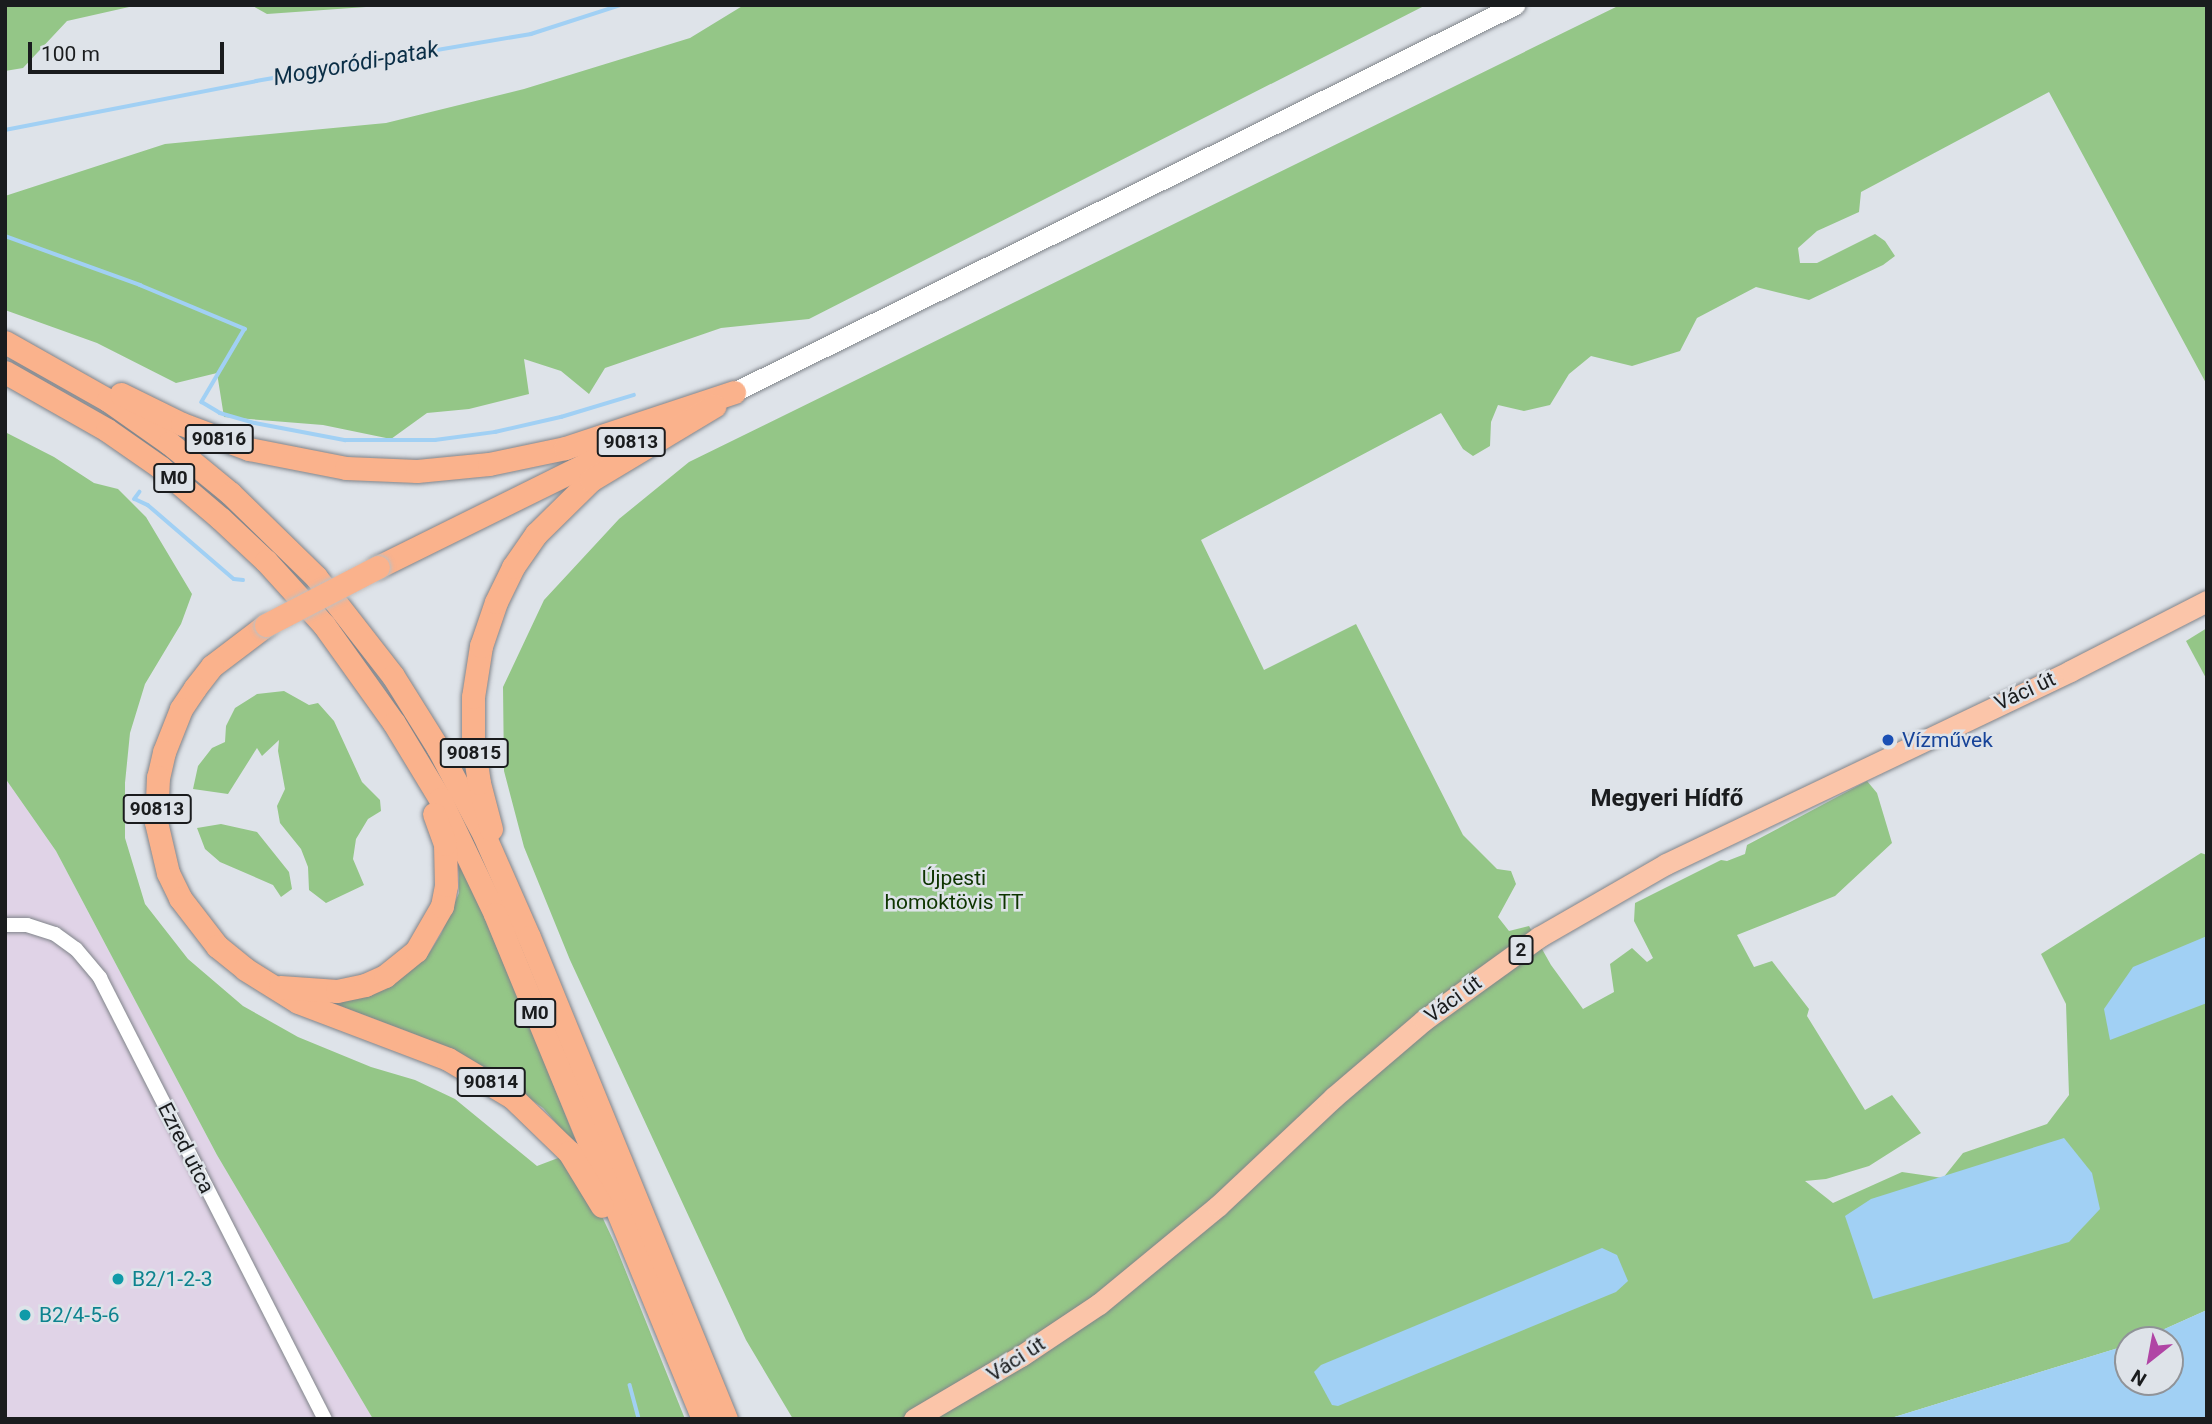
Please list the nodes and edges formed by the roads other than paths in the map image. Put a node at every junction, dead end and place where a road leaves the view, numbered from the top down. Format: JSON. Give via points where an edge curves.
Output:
{"nodes":[{"id":1,"x":1515,"y":5,"type":"edge"},
{"id":2,"x":5,"y":337,"type":"edge"},
{"id":3,"x":5,"y":342,"type":"edge"},
{"id":4,"x":5,"y":372,"type":"edge"},
{"id":5,"x":734,"y":392,"type":"junction"},
{"id":6,"x":2207,"y":601,"type":"edge"},
{"id":7,"x":420,"y":767,"type":"junction"},
{"id":8,"x":5,"y":925,"type":"edge"},
{"id":9,"x":529,"y":937,"type":"junction"},
{"id":10,"x":275,"y":987,"type":"junction"},
{"id":11,"x":639,"y":1264,"type":"junction"},
{"id":12,"x":324,"y":1419,"type":"edge"},
{"id":13,"x":703,"y":1419,"type":"edge"},
{"id":14,"x":726,"y":1419,"type":"edge"},
{"id":15,"x":914,"y":1419,"type":"edge"}],
"edges":[{"from":1,"to":5,"type":"main road"},
{"from":2,"to":5,"type":"highway","number":"90816","via":[[33,346],[146,408],[220,439],[284,458],[346,468],[453,468],[529,457]]},
{"from":3,"to":9,"type":"highway","number":"M0","via":[[108,400],[169,443],[230,493],[316,577],[393,676],[438,748],[484,835]]},
{"from":4,"to":7,"type":"highway","number":"M0","via":[[69,406],[149,459],[266,561],[355,665]]},
{"from":5,"to":9,"type":"highway","number":"90815","via":[[681,429],[591,480],[536,534],[496,602],[481,646],[473,743],[489,824],[518,894]]},
{"from":5,"to":10,"type":"highway","number":"90813","bridge":true,"via":[[266,625],[212,666],[181,709],[164,752],[156,822],[168,873],[195,922],[246,970]]},
{"from":6,"to":15,"type":"main road","name":"Váci út","number":"2","via":[[1666,864],[1539,937],[1424,1020],[1177,1242],[1099,1304]]},
{"from":7,"to":10,"type":"highway","number":"90813","via":[[445,844],[446,874],[442,906],[416,951],[385,976],[365,985],[337,991]]},
{"from":7,"to":11,"type":"highway","number":"M0","via":[[495,914]]},
{"from":8,"to":12,"type":"street","name":"Ezred utca","via":[[27,925],[55,934],[76,948],[100,978]]},
{"from":9,"to":14,"type":"highway","number":"M0"},
{"from":10,"to":11,"type":"highway","number":"90814","via":[[335,1018],[448,1059],[512,1097],[569,1152],[620,1241]]},
{"from":11,"to":13,"type":"highway","number":"M0"}]}
